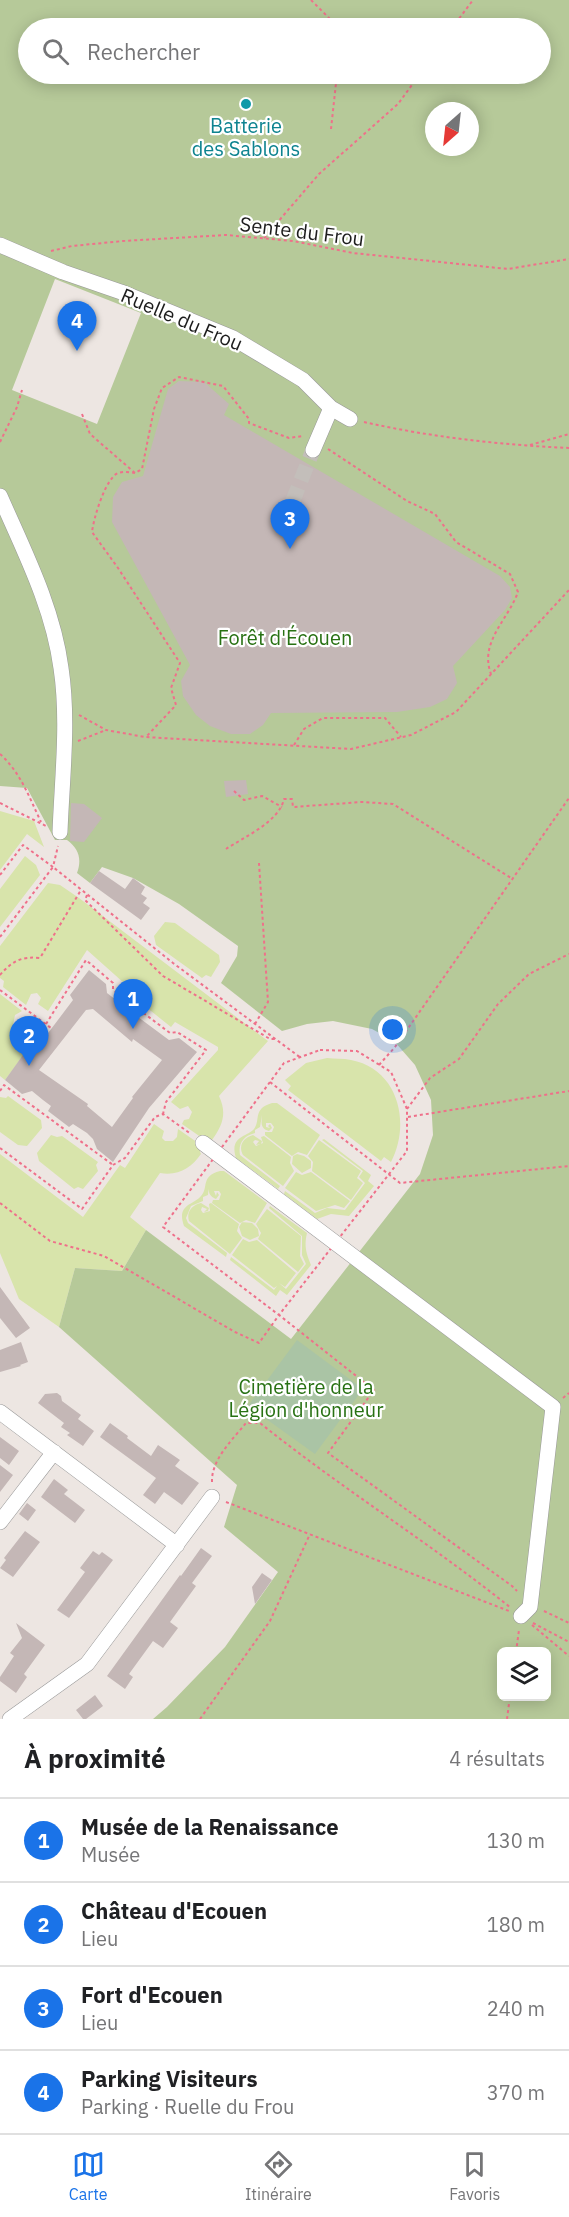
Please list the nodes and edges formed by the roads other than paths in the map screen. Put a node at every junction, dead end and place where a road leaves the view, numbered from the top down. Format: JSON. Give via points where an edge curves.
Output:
{"nodes":[{"id":1,"x":0,"y":245,"type":"edge"},
{"id":2,"x":331,"y":408,"type":"junction"},
{"id":3,"x":350,"y":419,"type":"road end"},
{"id":4,"x":312,"y":450,"type":"tunnel mouth"},
{"id":5,"x":0,"y":496,"type":"edge"},
{"id":6,"x":60,"y":832,"type":"road end"},
{"id":7,"x":203,"y":1143,"type":"dead end"},
{"id":8,"x":0,"y":1412,"type":"edge"},
{"id":9,"x":54,"y":1452,"type":"junction"},
{"id":10,"x":212,"y":1497,"type":"road end"},
{"id":11,"x":0,"y":1522,"type":"edge"},
{"id":12,"x":177,"y":1545,"type":"junction"},
{"id":13,"x":525,"y":1611,"type":"road end"},
{"id":14,"x":10,"y":1719,"type":"edge"}],
"edges":[{"from":1,"to":2,"type":"street","name":"Ruelle du Frou","via":[[234,338],[303,380]]},
{"from":2,"to":3,"type":"street","name":"Ruelle du Frou"},
{"from":2,"to":4,"type":"street"},
{"from":5,"to":6,"type":"street","via":[[50,618],[62,668]]},
{"from":7,"to":13,"type":"street","via":[[554,1407]]},
{"from":8,"to":9,"type":"street"},
{"from":9,"to":11,"type":"street"},
{"from":9,"to":12,"type":"street"},
{"from":10,"to":12,"type":"street"},
{"from":12,"to":14,"type":"street","via":[[87,1664]]}]}
